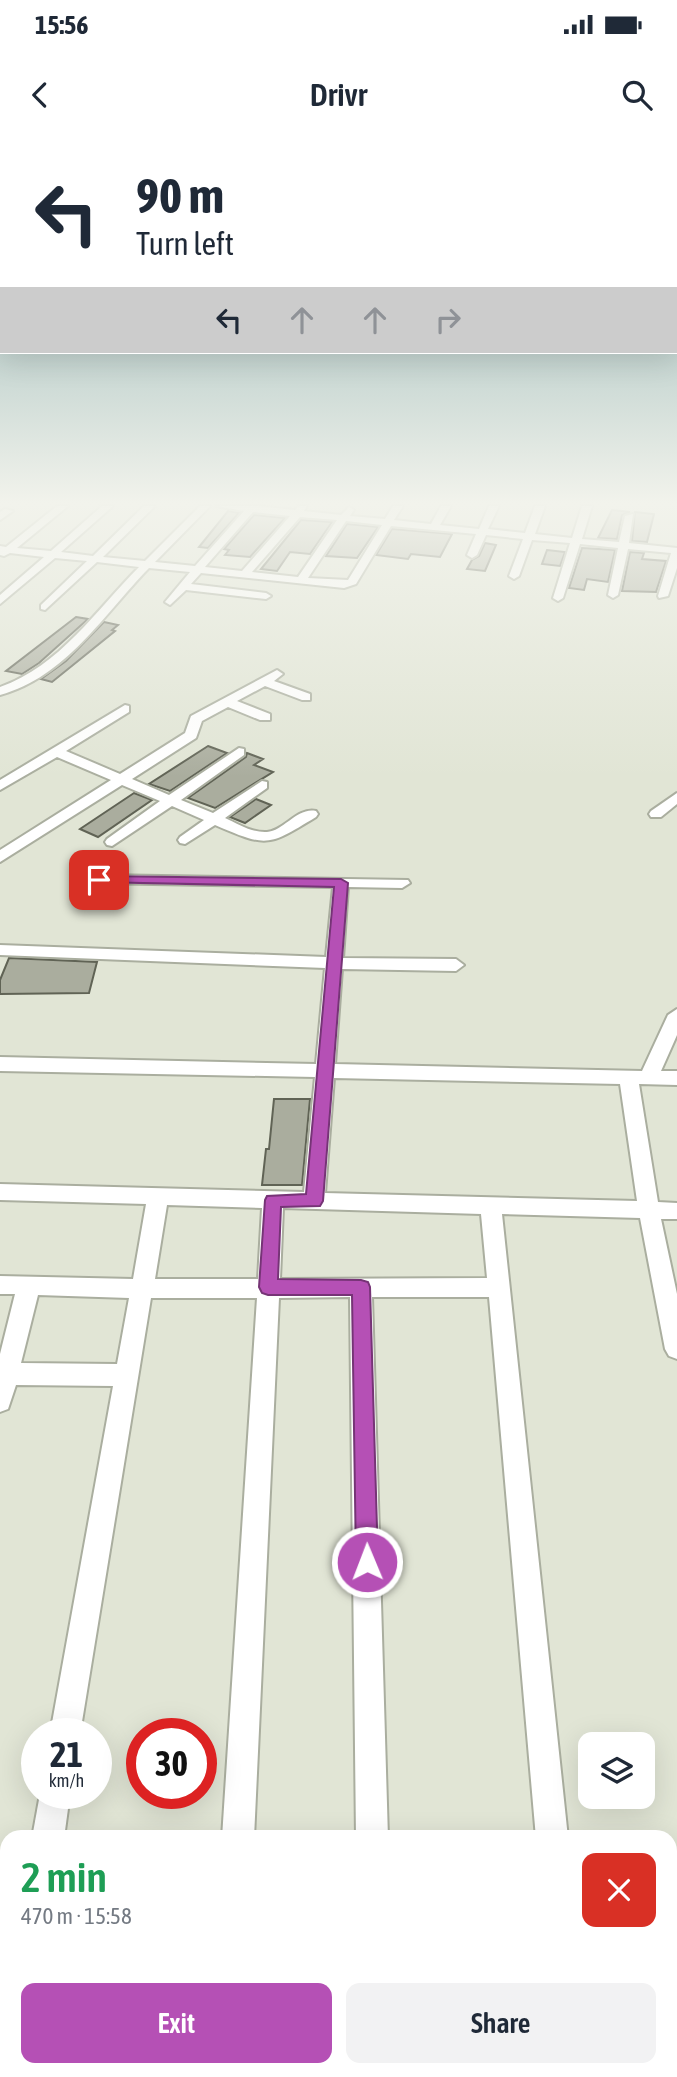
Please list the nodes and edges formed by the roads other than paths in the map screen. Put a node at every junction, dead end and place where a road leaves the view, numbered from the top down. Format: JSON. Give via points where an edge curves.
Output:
{"nodes":[{"id":1,"x":56,"y":596,"type":"edge"},
{"id":2,"x":119,"y":596,"type":"edge"},
{"id":3,"x":175,"y":596,"type":"edge"},
{"id":4,"x":170,"y":602,"type":"dead end"},
{"id":5,"x":45,"y":607,"type":"dead end"},
{"id":6,"x":276,"y":674,"type":"dead end"},
{"id":7,"x":263,"y":681,"type":"junction"},
{"id":8,"x":0,"y":691,"type":"edge"},
{"id":9,"x":306,"y":697,"type":"dead end"},
{"id":10,"x":225,"y":701,"type":"junction"},
{"id":11,"x":125,"y":709,"type":"dead end"},
{"id":12,"x":265,"y":717,"type":"dead end"},
{"id":13,"x":55,"y":751,"type":"junction"},
{"id":14,"x":239,"y":752,"type":"dead end"},
{"id":15,"x":121,"y":779,"type":"junction"},
{"id":16,"x":262,"y":785,"type":"dead end"},
{"id":17,"x":0,"y":786,"type":"edge"},
{"id":18,"x":677,"y":797,"type":"edge"},
{"id":19,"x":169,"y":800,"type":"junction"},
{"id":20,"x":311,"y":814,"type":"dead end"},
{"id":21,"x":656,"y":814,"type":"dead end"},
{"id":22,"x":214,"y":818,"type":"junction"},
{"id":23,"x":185,"y":840,"type":"dead end"},
{"id":24,"x":112,"y":842,"type":"dead end"},
{"id":25,"x":0,"y":857,"type":"edge"},
{"id":26,"x":99,"y":880,"type":"dead end"},
{"id":27,"x":341,"y":883,"type":"junction"},
{"id":28,"x":402,"y":883,"type":"dead end"},
{"id":29,"x":0,"y":950,"type":"edge"},
{"id":30,"x":334,"y":963,"type":"junction"},
{"id":31,"x":456,"y":965,"type":"dead end"},
{"id":32,"x":677,"y":1015,"type":"edge"},
{"id":33,"x":0,"y":1064,"type":"edge"},
{"id":34,"x":326,"y":1070,"type":"junction"},
{"id":35,"x":638,"y":1077,"type":"junction"},
{"id":36,"x":677,"y":1078,"type":"edge"},
{"id":37,"x":0,"y":1192,"type":"edge"},
{"id":38,"x":158,"y":1196,"type":"junction"},
{"id":39,"x":273,"y":1200,"type":"junction"},
{"id":40,"x":314,"y":1201,"type":"junction"},
{"id":41,"x":491,"y":1206,"type":"junction"},
{"id":42,"x":649,"y":1210,"type":"junction"},
{"id":43,"x":677,"y":1211,"type":"edge"},
{"id":44,"x":0,"y":1285,"type":"edge"},
{"id":45,"x":29,"y":1285,"type":"junction"},
{"id":46,"x":268,"y":1287,"type":"junction"},
{"id":47,"x":361,"y":1287,"type":"junction"},
{"id":48,"x":499,"y":1287,"type":"junction"},
{"id":49,"x":142,"y":1289,"type":"junction"},
{"id":50,"x":677,"y":1349,"type":"edge"},
{"id":51,"x":7,"y":1374,"type":"junction"},
{"id":52,"x":127,"y":1375,"type":"junction"},
{"id":53,"x":0,"y":1401,"type":"edge"},
{"id":54,"x":68,"y":1718,"type":"edge"},
{"id":55,"x":53,"y":1809,"type":"edge"},
{"id":56,"x":49,"y":1830,"type":"edge"},
{"id":57,"x":238,"y":1830,"type":"edge"},
{"id":58,"x":372,"y":1830,"type":"edge"},
{"id":59,"x":551,"y":1830,"type":"edge"}],
"edges":[{"from":1,"to":5,"type":"street"},
{"from":2,"to":8,"type":"street","via":[[68,650],[24,683]]},
{"from":3,"to":4,"type":"street"},
{"from":6,"to":7,"type":"street"},
{"from":7,"to":9,"type":"street"},
{"from":7,"to":10,"type":"street"},
{"from":10,"to":12,"type":"street"},
{"from":10,"to":15,"type":"street","via":[[196,719],[191,735]]},
{"from":11,"to":13,"type":"street"},
{"from":13,"to":15,"type":"street"},
{"from":13,"to":17,"type":"street"},
{"from":14,"to":19,"type":"street"},
{"from":15,"to":19,"type":"street"},
{"from":15,"to":25,"type":"street"},
{"from":16,"to":22,"type":"street"},
{"from":18,"to":21,"type":"street"},
{"from":19,"to":22,"type":"street"},
{"from":19,"to":24,"type":"street"},
{"from":20,"to":22,"type":"street","via":[[268,838]]},
{"from":22,"to":23,"type":"street"},
{"from":26,"to":27,"type":"street"},
{"from":27,"to":28,"type":"street"},
{"from":27,"to":30,"type":"street"},
{"from":29,"to":30,"type":"street"},
{"from":30,"to":31,"type":"street"},
{"from":30,"to":34,"type":"street"},
{"from":32,"to":35,"type":"street"},
{"from":33,"to":34,"type":"street"},
{"from":34,"to":35,"type":"street"},
{"from":34,"to":40,"type":"street"},
{"from":35,"to":36,"type":"street"},
{"from":35,"to":42,"type":"street"},
{"from":37,"to":38,"type":"street"},
{"from":38,"to":39,"type":"street"},
{"from":38,"to":49,"type":"street"},
{"from":39,"to":40,"type":"street"},
{"from":39,"to":46,"type":"street"},
{"from":40,"to":41,"type":"street"},
{"from":41,"to":42,"type":"street"},
{"from":41,"to":48,"type":"street"},
{"from":42,"to":43,"type":"street"},
{"from":42,"to":50,"type":"street"},
{"from":44,"to":45,"type":"street"},
{"from":45,"to":49,"type":"street"},
{"from":45,"to":51,"type":"street"},
{"from":46,"to":47,"type":"street"},
{"from":46,"to":49,"type":"street"},
{"from":46,"to":57,"type":"street"},
{"from":47,"to":48,"type":"street"},
{"from":47,"to":58,"type":"street"},
{"from":48,"to":59,"type":"street"},
{"from":49,"to":52,"type":"street"},
{"from":51,"to":52,"type":"street"},
{"from":51,"to":53,"type":"street"},
{"from":52,"to":54,"type":"street"},
{"from":55,"to":56,"type":"street"}]}
